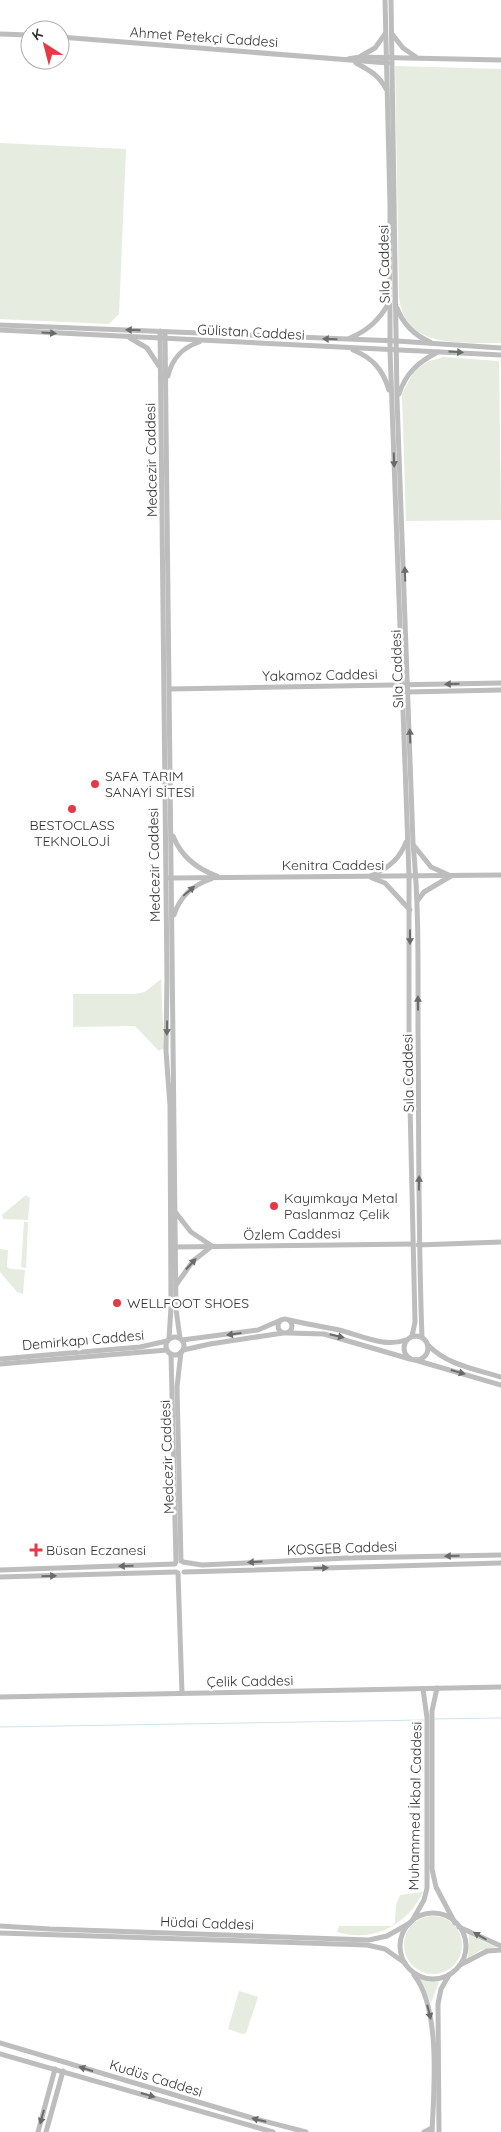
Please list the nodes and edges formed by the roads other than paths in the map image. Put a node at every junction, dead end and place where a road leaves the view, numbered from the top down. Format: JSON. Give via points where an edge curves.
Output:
{"nodes":[{"id":1,"x":385,"y":0,"type":"edge"},
{"id":2,"x":392,"y":0,"type":"edge"},
{"id":3,"x":388,"y":33,"type":"junction"},
{"id":4,"x":0,"y":34,"type":"edge"},
{"id":5,"x":20,"y":35,"type":"edge"},
{"id":6,"x":70,"y":38,"type":"edge"},
{"id":7,"x":418,"y":58,"type":"junction"},
{"id":8,"x":354,"y":59,"type":"junction"},
{"id":9,"x":389,"y":60,"type":"junction"},
{"id":10,"x":501,"y":60,"type":"edge"},
{"id":11,"x":387,"y":91,"type":"junction"},
{"id":12,"x":390,"y":300,"type":"junction"},
{"id":13,"x":396,"y":304,"type":"junction"},
{"id":14,"x":0,"y":325,"type":"edge"},
{"id":15,"x":0,"y":330,"type":"edge"},
{"id":16,"x":163,"y":332,"type":"junction"},
{"id":17,"x":125,"y":337,"type":"junction"},
{"id":18,"x":162,"y":339,"type":"junction"},
{"id":19,"x":348,"y":339,"type":"junction"},
{"id":20,"x":200,"y":341,"type":"junction"},
{"id":21,"x":390,"y":341,"type":"junction"},
{"id":22,"x":397,"y":341,"type":"junction"},
{"id":23,"x":438,"y":344,"type":"junction"},
{"id":24,"x":348,"y":348,"type":"junction"},
{"id":25,"x":501,"y":348,"type":"edge"},
{"id":26,"x":390,"y":350,"type":"junction"},
{"id":27,"x":397,"y":351,"type":"junction"},
{"id":28,"x":440,"y":351,"type":"junction"},
{"id":29,"x":501,"y":355,"type":"edge"},
{"id":30,"x":160,"y":371,"type":"junction"},
{"id":31,"x":166,"y":386,"type":"junction"},
{"id":32,"x":394,"y":398,"type":"junction"},
{"id":33,"x":501,"y":682,"type":"edge"},
{"id":34,"x":409,"y":684,"type":"junction"},
{"id":35,"x":401,"y":685,"type":"junction"},
{"id":36,"x":170,"y":690,"type":"junction"},
{"id":37,"x":501,"y":690,"type":"edge"},
{"id":38,"x":402,"y":692,"type":"junction"},
{"id":39,"x":409,"y":692,"type":"junction"},
{"id":40,"x":172,"y":833,"type":"junction"},
{"id":41,"x":408,"y":840,"type":"junction"},
{"id":42,"x":413,"y":843,"type":"junction"},
{"id":43,"x":501,"y":875,"type":"edge"},
{"id":44,"x":368,"y":876,"type":"junction"},
{"id":45,"x":409,"y":876,"type":"junction"},
{"id":46,"x":416,"y":876,"type":"junction"},
{"id":47,"x":451,"y":876,"type":"junction"},
{"id":48,"x":220,"y":877,"type":"junction"},
{"id":49,"x":166,"y":878,"type":"junction"},
{"id":50,"x":172,"y":878,"type":"junction"},
{"id":51,"x":418,"y":900,"type":"junction"},
{"id":52,"x":410,"y":910,"type":"junction"},
{"id":53,"x":173,"y":920,"type":"junction"},
{"id":54,"x":175,"y":1212,"type":"junction"},
{"id":55,"x":501,"y":1242,"type":"edge"},
{"id":56,"x":416,"y":1244,"type":"junction"},
{"id":57,"x":173,"y":1246,"type":"junction"},
{"id":58,"x":212,"y":1246,"type":"junction"},
{"id":59,"x":176,"y":1286,"type":"junction"},
{"id":60,"x":281,"y":1320,"type":"junction"},
{"id":61,"x":289,"y":1320,"type":"junction"},
{"id":62,"x":286,"y":1333,"type":"junction"},
{"id":63,"x":412,"y":1336,"type":"junction"},
{"id":64,"x":422,"y":1337,"type":"junction"},
{"id":65,"x":181,"y":1339,"type":"junction"},
{"id":66,"x":168,"y":1340,"type":"junction"},
{"id":67,"x":406,"y":1340,"type":"junction"},
{"id":68,"x":428,"y":1345,"type":"junction"},
{"id":69,"x":182,"y":1351,"type":"junction"},
{"id":70,"x":169,"y":1352,"type":"junction"},
{"id":71,"x":0,"y":1358,"type":"edge"},
{"id":72,"x":413,"y":1359,"type":"junction"},
{"id":73,"x":0,"y":1364,"type":"edge"},
{"id":74,"x":501,"y":1377,"type":"edge"},
{"id":75,"x":501,"y":1385,"type":"edge"},
{"id":76,"x":501,"y":1556,"type":"edge"},
{"id":77,"x":179,"y":1562,"type":"junction"},
{"id":78,"x":501,"y":1563,"type":"edge"},
{"id":79,"x":0,"y":1570,"type":"edge"},
{"id":80,"x":184,"y":1572,"type":"junction"},
{"id":81,"x":177,"y":1573,"type":"junction"},
{"id":82,"x":0,"y":1577,"type":"edge"},
{"id":83,"x":501,"y":1687,"type":"edge"},
{"id":84,"x":437,"y":1688,"type":"junction"},
{"id":85,"x":423,"y":1689,"type":"junction"},
{"id":86,"x":182,"y":1693,"type":"junction"},
{"id":87,"x":0,"y":1697,"type":"edge"},
{"id":88,"x":429,"y":1711,"type":"junction"},
{"id":89,"x":430,"y":1729,"type":"junction"},
{"id":90,"x":411,"y":1922,"type":"junction"},
{"id":91,"x":457,"y":1925,"type":"junction"},
{"id":92,"x":0,"y":1926,"type":"edge"},
{"id":93,"x":0,"y":1933,"type":"edge"},
{"id":94,"x":501,"y":1946,"type":"edge"},
{"id":95,"x":501,"y":1950,"type":"edge"},
{"id":96,"x":405,"y":1963,"type":"junction"},
{"id":97,"x":459,"y":1965,"type":"junction"},
{"id":98,"x":409,"y":1968,"type":"junction"},
{"id":99,"x":449,"y":1974,"type":"junction"},
{"id":100,"x":0,"y":2043,"type":"edge"},
{"id":101,"x":0,"y":2054,"type":"edge"},
{"id":102,"x":55,"y":2069,"type":"junction"},
{"id":103,"x":62,"y":2071,"type":"junction"},
{"id":104,"x":432,"y":2130,"type":"edge"},
{"id":105,"x":38,"y":2132,"type":"edge"},
{"id":106,"x":46,"y":2132,"type":"edge"},
{"id":107,"x":273,"y":2132,"type":"edge"},
{"id":108,"x":306,"y":2132,"type":"edge"},
{"id":109,"x":424,"y":2132,"type":"edge"},
{"id":110,"x":439,"y":2132,"type":"edge"}],
"edges":[{"from":1,"to":3,"type":"street","name":"Sıla Caddesi"},
{"from":2,"to":3,"type":"street","name":"Sıla Caddesi"},
{"from":3,"to":7,"type":"street"},
{"from":3,"to":8,"type":"street","via":[[371,51]]},
{"from":3,"to":9,"type":"street","name":"Sıla Caddesi"},
{"from":4,"to":5,"type":"street"},
{"from":6,"to":8,"type":"street","name":"Ahmet Petekçi Caddesi"},
{"from":7,"to":9,"type":"street","name":"Ahmet Petekçi Caddesi"},
{"from":7,"to":10,"type":"street","name":"Ahmet Petekçi Caddesi"},
{"from":8,"to":9,"type":"street","name":"Ahmet Petekçi Caddesi"},
{"from":8,"to":11,"type":"street","via":[[381,79]]},
{"from":9,"to":11,"type":"street","name":"Sıla Caddesi"},
{"from":9,"to":13,"type":"street","name":"Sıla Caddesi"},
{"from":11,"to":12,"type":"street","name":"Sıla Caddesi"},
{"from":12,"to":19,"type":"street","via":[[378,321]]},
{"from":12,"to":21,"type":"street","name":"Sıla Caddesi"},
{"from":13,"to":22,"type":"street","name":"Sıla Caddesi"},
{"from":13,"to":23,"type":"street","via":[[412,331]]},
{"from":16,"to":14,"type":"street","name":"Gülistan Caddesi","one_way":true},
{"from":15,"to":17,"type":"street","name":"Gülistan Caddesi","one_way":true},
{"from":16,"to":18,"type":"street","name":"Medcezir Caddesi"},
{"from":19,"to":16,"type":"street","name":"Gülistan Caddesi","one_way":true},
{"from":17,"to":18,"type":"street","name":"Gülistan Caddesi"},
{"from":17,"to":30,"type":"street","via":[[147,348]]},
{"from":18,"to":20,"type":"street","name":"Gülistan Caddesi"},
{"from":18,"to":30,"type":"street","name":"Medcezir Caddesi"},
{"from":18,"to":31,"type":"street","name":"Medcezir Caddesi"},
{"from":19,"to":21,"type":"street","name":"Gülistan Caddesi"},
{"from":20,"to":24,"type":"street","name":"Gülistan Caddesi"},
{"from":20,"to":31,"type":"street","via":[[186,347],[174,358]]},
{"from":21,"to":22,"type":"street","name":"Gülistan Caddesi"},
{"from":21,"to":26,"type":"street","name":"Sıla Caddesi"},
{"from":22,"to":23,"type":"street","name":"Gülistan Caddesi"},
{"from":22,"to":27,"type":"street","name":"Sıla Caddesi"},
{"from":23,"to":25,"type":"street","name":"Gülistan Caddesi"},
{"from":24,"to":26,"type":"street","name":"Gülistan Caddesi"},
{"from":24,"to":32,"type":"street","via":[[361,353],[380,368]]},
{"from":26,"to":27,"type":"street","name":"Gülistan Caddesi"},
{"from":26,"to":32,"type":"street","name":"Sıla Caddesi"},
{"from":27,"to":28,"type":"street","name":"Gülistan Caddesi"},
{"from":27,"to":32,"type":"street","name":"Sıla Caddesi"},
{"from":28,"to":29,"type":"street","name":"Gülistan Caddesi","one_way":true},
{"from":28,"to":32,"type":"street","via":[[415,366]]},
{"from":30,"to":49,"type":"street","name":"Medcezir Caddesi"},
{"from":31,"to":36,"type":"street","name":"Medcezir Caddesi"},
{"from":34,"to":32,"type":"street","name":"Sıla Caddesi","one_way":true},
{"from":32,"to":35,"type":"street","one_way":true},
{"from":33,"to":34,"type":"street","name":"Yakamoz Caddesi","one_way":true},
{"from":34,"to":35,"type":"street","name":"Yakamoz Caddesi"},
{"from":34,"to":39,"type":"street","name":"Sıla Caddesi"},
{"from":35,"to":36,"type":"street","name":"Yakamoz Caddesi"},
{"from":35,"to":38,"type":"street"},
{"from":36,"to":40,"type":"street","name":"Medcezir Caddesi"},
{"from":37,"to":39,"type":"street"},
{"from":38,"to":39,"type":"street"},
{"from":38,"to":41,"type":"street"},
{"from":42,"to":39,"type":"street","name":"Sıla Caddesi","one_way":true},
{"from":40,"to":48,"type":"street","via":[[191,862]]},
{"from":40,"to":50,"type":"street","name":"Medcezir Caddesi"},
{"from":41,"to":44,"type":"street","via":[[395,861]]},
{"from":41,"to":45,"type":"street"},
{"from":42,"to":46,"type":"street","name":"Sıla Caddesi"},
{"from":42,"to":47,"type":"street","via":[[430,866]]},
{"from":43,"to":47,"type":"street","name":"Kenitra Caddesi"},
{"from":44,"to":45,"type":"street","name":"Kenitra Caddesi"},
{"from":44,"to":48,"type":"street","name":"Kenitra Caddesi"},
{"from":44,"to":52,"type":"street","via":[[385,883]]},
{"from":45,"to":46,"type":"street","name":"Kenitra Caddesi"},
{"from":45,"to":52,"type":"street"},
{"from":46,"to":47,"type":"street","name":"Kenitra Caddesi"},
{"from":46,"to":51,"type":"street","name":"Sıla Caddesi"},
{"from":47,"to":51,"type":"street","via":[[424,892]]},
{"from":48,"to":50,"type":"street","name":"Kenitra Caddesi"},
{"from":53,"to":48,"type":"street","one_way":true,"via":[[179,902],[187,893],[203,882]]},
{"from":49,"to":50,"type":"street","name":"Kenitra Caddesi"},
{"from":49,"to":57,"type":"street","name":"Medcezir Caddesi","one_way":true,"via":[[166,1051]]},
{"from":50,"to":53,"type":"street","name":"Medcezir Caddesi"},
{"from":56,"to":51,"type":"street","name":"Sıla Caddesi","one_way":true,"via":[[420,1103]]},
{"from":52,"to":56,"type":"street","one_way":true,"via":[[409,1062]]},
{"from":53,"to":54,"type":"street","name":"Medcezir Caddesi"},
{"from":54,"to":57,"type":"street","name":"Medcezir Caddesi"},
{"from":54,"to":58,"type":"street","via":[[191,1232]]},
{"from":55,"to":56,"type":"street","name":"Özlem Caddesi"},
{"from":56,"to":58,"type":"street","name":"Özlem Caddesi"},
{"from":56,"to":63,"type":"street"},
{"from":56,"to":64,"type":"street","name":"Sıla Caddesi"},
{"from":57,"to":58,"type":"street","name":"Özlem Caddesi"},
{"from":57,"to":59,"type":"street","name":"Medcezir Caddesi"},
{"from":57,"to":66,"type":"street","name":"Medcezir Caddesi"},
{"from":59,"to":58,"type":"street","one_way":true,"via":[[193,1261]]},
{"from":59,"to":65,"type":"street","name":"Medcezir Caddesi","via":[[176,1316]]},
{"from":60,"to":61,"type":"street"},
{"from":60,"to":62,"type":"street","via":[[278,1327]]},
{"from":60,"to":65,"type":"street","one_way":true,"via":[[258,1330]]},
{"from":61,"to":62,"type":"street","via":[[293,1326]]},
{"from":61,"to":67,"type":"street","via":[[382,1342]]},
{"from":62,"to":69,"type":"street"},
{"from":62,"to":72,"type":"street","one_way":true,"via":[[330,1335]]},
{"from":63,"to":64,"type":"street"},
{"from":63,"to":67,"type":"street"},
{"from":64,"to":68,"type":"street"},
{"from":65,"to":66,"type":"street","via":[[174,1337]]},
{"from":65,"to":69,"type":"street"},
{"from":66,"to":70,"type":"street"},
{"from":66,"to":71,"type":"street","name":"Demirkapı Caddesi","via":[[140,1346]]},
{"from":67,"to":72,"type":"street","via":[[404,1350]]},
{"from":68,"to":72,"type":"street","via":[[425,1356]]},
{"from":68,"to":74,"type":"street","via":[[450,1362]]},
{"from":69,"to":70,"type":"street","via":[[177,1354]]},
{"from":69,"to":77,"type":"street","name":"Medcezir Caddesi","via":[[177,1394]]},
{"from":70,"to":73,"type":"street","name":"Demirkapı Caddesi"},
{"from":70,"to":77,"type":"street","name":"Medcezir Caddesi"},
{"from":72,"to":75,"type":"street","one_way":true},
{"from":76,"to":77,"type":"street","name":"KOSGEB Caddesi","one_way":true,"via":[[347,1558],[202,1565]]},
{"from":77,"to":79,"type":"street","name":"KOSGEB Caddesi","one_way":true},
{"from":77,"to":80,"type":"street","via":[[186,1568]]},
{"from":77,"to":81,"type":"street","via":[[174,1569]]},
{"from":80,"to":78,"type":"street","name":"KOSGEB Caddesi","one_way":true},
{"from":80,"to":81,"type":"street","name":"KOSGEB Caddesi"},
{"from":82,"to":81,"type":"street","one_way":true},
{"from":81,"to":86,"type":"street"},
{"from":83,"to":84,"type":"street","name":"Çelik Caddesi"},
{"from":84,"to":85,"type":"street","name":"Çelik Caddesi"},
{"from":84,"to":88,"type":"street","name":"Muhammed İkbal Caddesi"},
{"from":85,"to":86,"type":"street","name":"Çelik Caddesi"},
{"from":85,"to":88,"type":"street","name":"Muhammed İkbal Caddesi"},
{"from":86,"to":87,"type":"street","name":"Çelik Caddesi"},
{"from":88,"to":89,"type":"street","name":"Muhammed İkbal Caddesi"},
{"from":89,"to":90,"type":"street","name":"Muhammed İkbal Caddesi","via":[[427,1888]]},
{"from":89,"to":91,"type":"street","name":"Muhammed İkbal Caddesi","via":[[432,1870],[436,1887]]},
{"from":90,"to":91,"type":"street","via":[[431,1914],[442,1915]]},
{"from":90,"to":92,"type":"street","name":"Hüdai Caddesi","via":[[387,1936],[369,1940]]},
{"from":90,"to":96,"type":"street","via":[[400,1942]]},
{"from":94,"to":91,"type":"street","one_way":true},
{"from":91,"to":97,"type":"street","via":[[465,1945]]},
{"from":93,"to":96,"type":"street","name":"Hüdai Caddesi","via":[[367,1944],[385,1949]]},
{"from":95,"to":97,"type":"street","via":[[487,1951]]},
{"from":96,"to":98,"type":"street"},
{"from":97,"to":99,"type":"street"},
{"from":98,"to":99,"type":"street","via":[[428,1978]]},
{"from":98,"to":104,"type":"street","one_way":true,"via":[[425,1994],[433,2028]]},
{"from":99,"to":110,"type":"street","via":[[438,2004]]},
{"from":108,"to":100,"type":"street","name":"Kudüs Caddesi","one_way":true},
{"from":101,"to":102,"type":"street","name":"Kudüs Caddesi"},
{"from":102,"to":103,"type":"street","name":"Kudüs Caddesi"},
{"from":102,"to":105,"type":"street","one_way":true},
{"from":103,"to":106,"type":"street"},
{"from":103,"to":107,"type":"street","name":"Kudüs Caddesi","one_way":true},
{"from":104,"to":109,"type":"street"}]}
